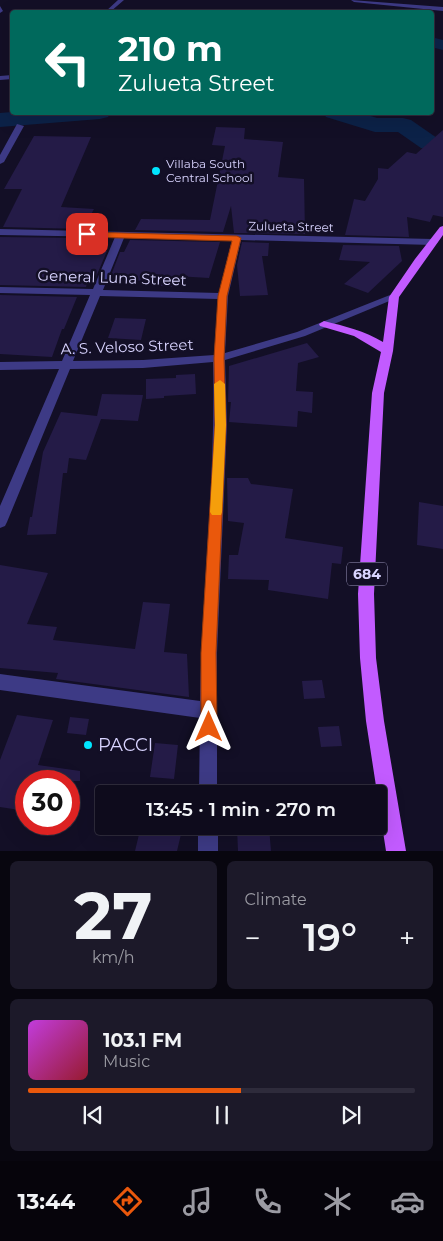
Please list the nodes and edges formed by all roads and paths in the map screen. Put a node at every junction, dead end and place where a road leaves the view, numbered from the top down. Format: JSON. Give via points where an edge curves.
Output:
{"nodes":[{"id":1,"x":121,"y":0,"type":"edge"},
{"id":2,"x":354,"y":0,"type":"edge"},
{"id":3,"x":443,"y":9,"type":"edge"},
{"id":4,"x":109,"y":10,"type":"edge"},
{"id":5,"x":20,"y":126,"type":"dead end"},
{"id":6,"x":3,"y":152,"type":"edge"},
{"id":7,"x":0,"y":162,"type":"edge"},
{"id":8,"x":443,"y":229,"type":"edge"},
{"id":9,"x":0,"y":232,"type":"edge"},
{"id":10,"x":121,"y":235,"type":"junction"},
{"id":11,"x":237,"y":238,"type":"junction"},
{"id":12,"x":432,"y":242,"type":"junction"},
{"id":13,"x":0,"y":290,"type":"edge"},
{"id":14,"x":98,"y":293,"type":"junction"},
{"id":15,"x":223,"y":296,"type":"junction"},
{"id":16,"x":394,"y":297,"type":"junction"},
{"id":17,"x":324,"y":324,"type":"junction"},
{"id":18,"x":387,"y":351,"type":"junction"},
{"id":19,"x":219,"y":358,"type":"junction"},
{"id":20,"x":66,"y":365,"type":"junction"},
{"id":21,"x":0,"y":366,"type":"edge"},
{"id":22,"x":0,"y":522,"type":"edge"},
{"id":23,"x":0,"y":682,"type":"edge"},
{"id":24,"x":209,"y":711,"type":"junction"},
{"id":25,"x":208,"y":785,"type":"edge"},
{"id":26,"x":208,"y":835,"type":"edge"},
{"id":27,"x":208,"y":851,"type":"edge"},
{"id":28,"x":396,"y":851,"type":"edge"}],
"edges":[{"from":1,"to":4,"type":"street"},
{"from":2,"to":3,"type":"street"},
{"from":5,"to":6,"type":"street"},
{"from":6,"to":7,"type":"street"},
{"from":8,"to":12,"type":"main road","number":"684"},
{"from":9,"to":10,"type":"street","name":"Zulueta Street"},
{"from":10,"to":11,"type":"street","name":"Zulueta Street"},
{"from":10,"to":14,"type":"street"},
{"from":11,"to":12,"type":"street","name":"Zulueta Street"},
{"from":11,"to":15,"type":"street"},
{"from":12,"to":16,"type":"main road","number":"684"},
{"from":13,"to":14,"type":"street","name":"General Luna Street"},
{"from":14,"to":15,"type":"street","name":"General Luna Street"},
{"from":14,"to":20,"type":"street"},
{"from":15,"to":19,"type":"street"},
{"from":16,"to":17,"type":"street","name":"A. S. Veloso Street"},
{"from":16,"to":18,"type":"main road","number":"684"},
{"from":17,"to":18,"type":"main road","via":[[376,342]]},
{"from":17,"to":19,"type":"street","name":"A. S. Veloso Street","via":[[302,334]]},
{"from":18,"to":28,"type":"main road","number":"684","via":[[378,392],[366,594],[368,658],[375,721]]},
{"from":19,"to":20,"type":"street","name":"A. S. Veloso Street","via":[[143,364]]},
{"from":19,"to":24,"type":"street","via":[[221,425]]},
{"from":20,"to":21,"type":"street","name":"A. S. Veloso Street"},
{"from":20,"to":22,"type":"street"},
{"from":23,"to":24,"type":"street"},
{"from":24,"to":25,"type":"street"},
{"from":26,"to":27,"type":"street"}]}
